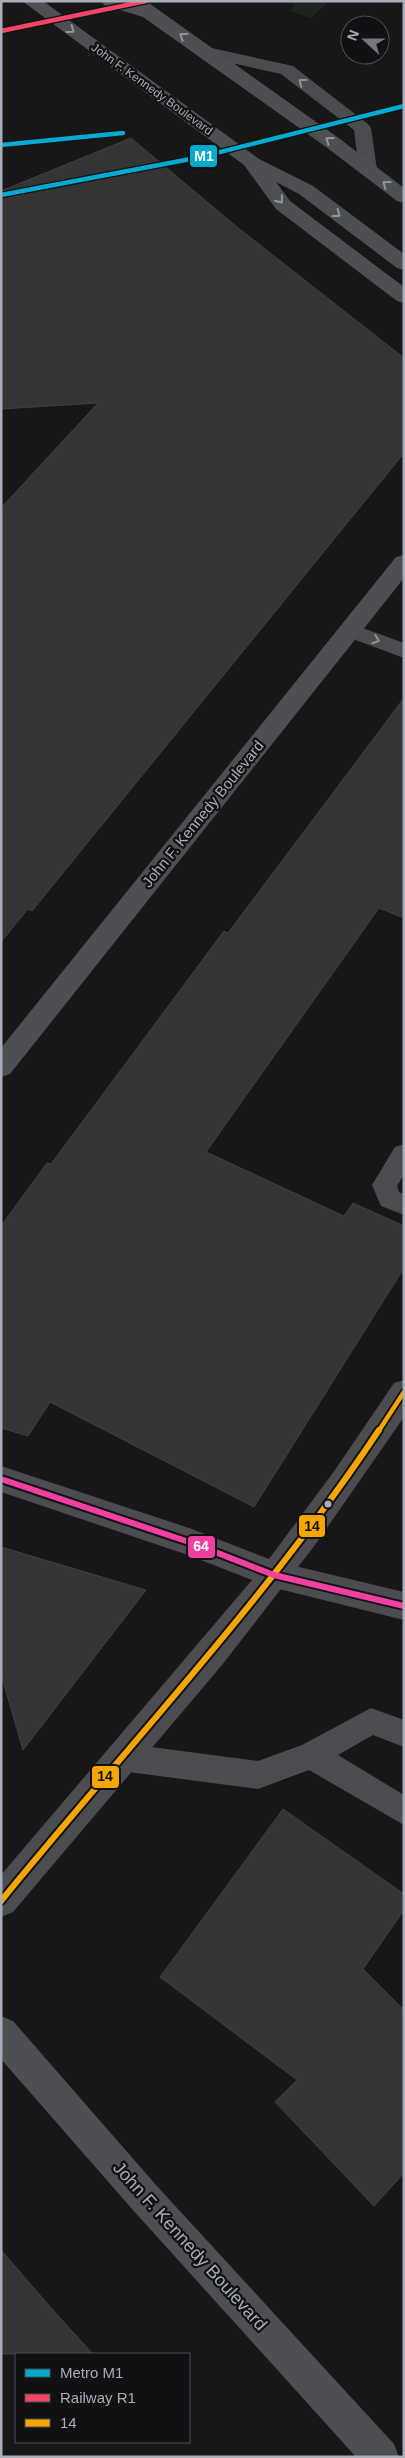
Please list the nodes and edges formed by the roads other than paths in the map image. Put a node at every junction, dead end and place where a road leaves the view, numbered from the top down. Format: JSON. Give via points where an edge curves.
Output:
{"nodes":[{"id":1,"x":31,"y":1,"type":"edge"},
{"id":2,"x":110,"y":1,"type":"edge"},
{"id":3,"x":142,"y":7,"type":"edge"},
{"id":4,"x":207,"y":52,"type":"junction"},
{"id":5,"x":251,"y":161,"type":"junction"},
{"id":6,"x":368,"y":170,"type":"junction"},
{"id":7,"x":404,"y":196,"type":"edge"},
{"id":8,"x":404,"y":264,"type":"edge"},
{"id":9,"x":404,"y":297,"type":"edge"},
{"id":10,"x":404,"y":562,"type":"edge"},
{"id":11,"x":349,"y":630,"type":"junction"},
{"id":12,"x":404,"y":651,"type":"edge"},
{"id":13,"x":1,"y":1067,"type":"edge"},
{"id":14,"x":404,"y":1154,"type":"edge"},
{"id":15,"x":404,"y":1205,"type":"edge"},
{"id":16,"x":404,"y":1392,"type":"edge"},
{"id":17,"x":1,"y":1479,"type":"edge"},
{"id":18,"x":274,"y":1575,"type":"junction"},
{"id":19,"x":404,"y":1606,"type":"edge"},
{"id":20,"x":404,"y":1734,"type":"edge"},
{"id":21,"x":311,"y":1755,"type":"junction"},
{"id":22,"x":121,"y":1758,"type":"junction"},
{"id":23,"x":404,"y":1811,"type":"edge"},
{"id":24,"x":1,"y":1901,"type":"edge"},
{"id":25,"x":1,"y":2033,"type":"edge"},
{"id":26,"x":381,"y":2457,"type":"edge"}],
"edges":[{"from":1,"to":5,"type":"main road","name":"John F. Kennedy Boulevard","one_way":true},
{"from":2,"to":3,"type":"main road"},
{"from":4,"to":3,"type":"main road","one_way":true},
{"from":6,"to":4,"type":"main road","one_way":true},
{"from":6,"to":4,"type":"lane","one_way":true,"via":[[362,128],[287,70]]},
{"from":5,"to":8,"type":"main road","one_way":true,"via":[[306,190]]},
{"from":5,"to":9,"type":"main road","name":"John F. Kennedy Boulevard","one_way":true,"via":[[283,205]]},
{"from":7,"to":6,"type":"main road","one_way":true},
{"from":10,"to":11,"type":"main road","name":"John F. Kennedy Boulevard"},
{"from":11,"to":12,"type":"lane","one_way":true},
{"from":11,"to":13,"type":"main road","name":"John F. Kennedy Boulevard"},
{"from":14,"to":15,"type":"lane","via":[[384,1185],[390,1199]]},
{"from":16,"to":18,"type":"street","via":[[362,1458]]},
{"from":17,"to":18,"type":"street","via":[[192,1543]]},
{"from":18,"to":19,"type":"street"},
{"from":18,"to":22,"type":"street"},
{"from":20,"to":21,"type":"lane","via":[[371,1721]]},
{"from":21,"to":22,"type":"lane","via":[[258,1775]]},
{"from":21,"to":23,"type":"lane"},
{"from":22,"to":24,"type":"street"},
{"from":25,"to":26,"type":"main road","name":"John F. Kennedy Boulevard"}]}
